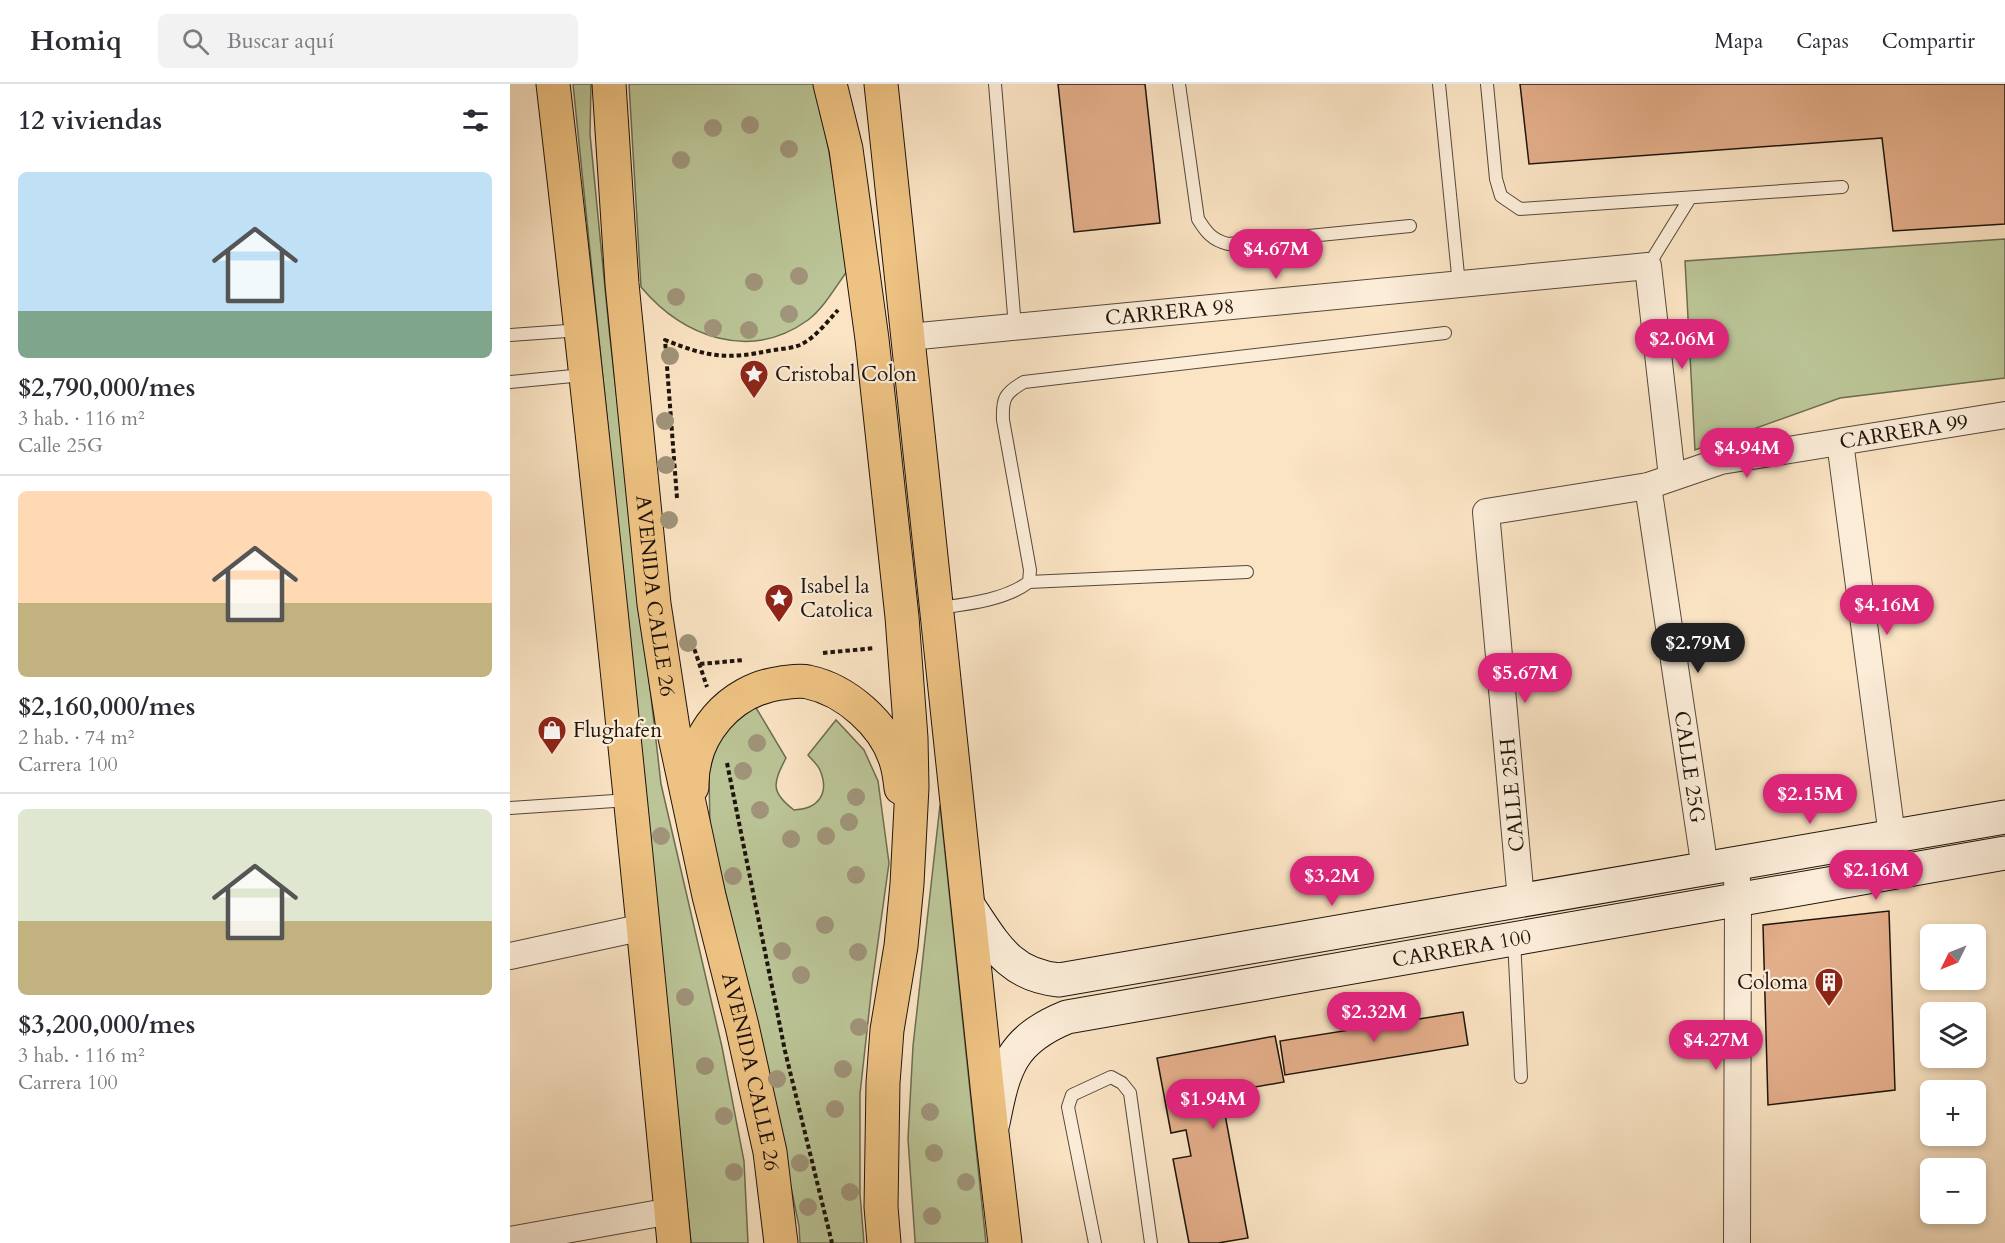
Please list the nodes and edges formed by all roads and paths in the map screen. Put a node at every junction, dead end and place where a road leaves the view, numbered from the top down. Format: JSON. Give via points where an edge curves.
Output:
{"nodes":[{"id":1,"x":553,"y":84,"type":"edge"},
{"id":2,"x":609,"y":84,"type":"edge"},
{"id":3,"x":830,"y":84,"type":"edge"},
{"id":4,"x":881,"y":84,"type":"edge"},
{"id":5,"x":995,"y":84,"type":"edge"},
{"id":6,"x":1179,"y":84,"type":"edge"},
{"id":7,"x":1439,"y":84,"type":"edge"},
{"id":8,"x":1487,"y":84,"type":"edge"},
{"id":9,"x":1842,"y":187,"type":"dead end"},
{"id":10,"x":1690,"y":198,"type":"junction"},
{"id":11,"x":1410,"y":226,"type":"dead end"},
{"id":12,"x":1648,"y":267,"type":"junction"},
{"id":13,"x":1460,"y":285,"type":"junction"},
{"id":14,"x":838,"y":310,"type":"dead end"},
{"id":15,"x":1015,"y":327,"type":"junction"},
{"id":16,"x":582,"y":330,"type":"junction"},
{"id":17,"x":1445,"y":333,"type":"dead end"},
{"id":18,"x":510,"y":335,"type":"edge"},
{"id":19,"x":909,"y":337,"type":"junction"},
{"id":20,"x":587,"y":374,"type":"junction"},
{"id":21,"x":510,"y":382,"type":"edge"},
{"id":22,"x":2005,"y":416,"type":"edge"},
{"id":23,"x":1840,"y":442,"type":"junction"},
{"id":24,"x":1660,"y":482,"type":"junction"},
{"id":25,"x":677,"y":508,"type":"dead end"},
{"id":26,"x":1486,"y":512,"type":"joint"},
{"id":27,"x":1246,"y":572,"type":"dead end"},
{"id":28,"x":1029,"y":582,"type":"junction"},
{"id":29,"x":938,"y":608,"type":"junction"},
{"id":30,"x":689,"y":633,"type":"dead end"},
{"id":31,"x":717,"y":716,"type":"junction"},
{"id":32,"x":630,"y":800,"type":"junction"},
{"id":33,"x":510,"y":808,"type":"edge"},
{"id":34,"x":2005,"y":817,"type":"edge"},
{"id":35,"x":692,"y":818,"type":"junction"},
{"id":36,"x":1892,"y":836,"type":"junction"},
{"id":37,"x":910,"y":837,"type":"junction"},
{"id":38,"x":2005,"y":853,"type":"edge"},
{"id":39,"x":1720,"y":866,"type":"junction"},
{"id":40,"x":1738,"y":898,"type":"junction"},
{"id":41,"x":1521,"y":900,"type":"junction"},
{"id":42,"x":969,"y":908,"type":"junction"},
{"id":43,"x":644,"y":927,"type":"junction"},
{"id":44,"x":1514,"y":938,"type":"junction"},
{"id":45,"x":510,"y":956,"type":"edge"},
{"id":46,"x":1521,"y":1077,"type":"dead end"},
{"id":47,"x":992,"y":1133,"type":"junction"},
{"id":48,"x":770,"y":1152,"type":"junction"},
{"id":49,"x":881,"y":1207,"type":"junction"},
{"id":50,"x":672,"y":1227,"type":"edge"},
{"id":51,"x":510,"y":1240,"type":"edge"},
{"id":52,"x":766,"y":1243,"type":"edge"},
{"id":53,"x":782,"y":1243,"type":"edge"},
{"id":54,"x":832,"y":1243,"type":"edge"},
{"id":55,"x":884,"y":1243,"type":"edge"},
{"id":56,"x":891,"y":1243,"type":"edge"},
{"id":57,"x":1005,"y":1243,"type":"edge"},
{"id":58,"x":1095,"y":1243,"type":"edge"},
{"id":59,"x":1151,"y":1243,"type":"edge"},
{"id":60,"x":1737,"y":1243,"type":"edge"}],
"edges":[{"from":1,"to":16,"type":"main road","name":"AVENIDA CALLE 26"},
{"from":2,"to":35,"type":"main road","name":"AVENIDA CALLE 26","via":[[622,284],[654,604]]},
{"from":3,"to":37,"type":"main road","via":[[846,149],[860,243],[903,617],[911,738]]},
{"from":4,"to":19,"type":"main road"},
{"from":5,"to":15,"type":"lane"},
{"from":6,"to":11,"type":"lane","via":[[1198,219],[1216,241],[1228,244]]},
{"from":7,"to":13,"type":"lane"},
{"from":8,"to":10,"type":"lane","via":[[1496,179],[1501,196],[1509,203],[1520,209]]},
{"from":9,"to":10,"type":"lane"},
{"from":10,"to":12,"type":"lane"},
{"from":12,"to":13,"type":"street","name":"CARRERA 98"},
{"from":12,"to":24,"type":"street","name":"CALLE 25G"},
{"from":13,"to":15,"type":"street","name":"CARRERA 98"},
{"from":14,"to":25,"type":"path","via":[[801,345],[760,353],[722,357],[665,340]]},
{"from":15,"to":19,"type":"street","name":"CARRERA 98"},
{"from":16,"to":18,"type":"lane"},
{"from":16,"to":20,"type":"main road","name":"AVENIDA CALLE 26"},
{"from":17,"to":28,"type":"lane","via":[[1024,382],[1010,390],[1002,403],[1003,420]]},
{"from":19,"to":29,"type":"main road"},
{"from":20,"to":21,"type":"lane"},
{"from":20,"to":32,"type":"main road","name":"AVENIDA CALLE 26"},
{"from":22,"to":23,"type":"street","name":"CARRERA 99"},
{"from":23,"to":24,"type":"street","name":"CARRERA 99","via":[[1721,461]]},
{"from":23,"to":36,"type":"street"},
{"from":24,"to":26,"type":"street","name":"CARRERA 99"},
{"from":24,"to":39,"type":"street","name":"CALLE 25G"},
{"from":26,"to":41,"type":"street","name":"CALLE 25H"},
{"from":27,"to":28,"type":"lane"},
{"from":28,"to":29,"type":"lane","via":[[1017,591]]},
{"from":29,"to":42,"type":"main road"},
{"from":30,"to":31,"type":"path"},
{"from":31,"to":35,"type":"main road","via":[[694,761]]},
{"from":31,"to":37,"type":"main road","via":[[731,702],[771,684],[806,681],[846,699],[876,725],[896,760]]},
{"from":31,"to":54,"type":"path","via":[[785,1051]]},
{"from":32,"to":33,"type":"lane"},
{"from":32,"to":43,"type":"main road","name":"AVENIDA CALLE 26"},
{"from":34,"to":36,"type":"main road","name":"CARRERA 100"},
{"from":35,"to":48,"type":"main road","name":"AVENIDA CALLE 26"},
{"from":36,"to":39,"type":"main road","name":"CARRERA 100"},
{"from":37,"to":49,"type":"main road","via":[[901,946],[887,1030]]},
{"from":38,"to":40,"type":"main road","name":"CARRERA 100"},
{"from":39,"to":40,"type":"street","name":"CALLE 25G"},
{"from":39,"to":41,"type":"main road","name":"CARRERA 100"},
{"from":40,"to":44,"type":"main road","name":"CARRERA 100"},
{"from":40,"to":60,"type":"street","name":"CALLE 25G"},
{"from":41,"to":42,"type":"main road","name":"CARRERA 100","via":[[1059,980],[1039,978],[1011,962]]},
{"from":42,"to":47,"type":"main road"},
{"from":43,"to":45,"type":"street"},
{"from":43,"to":50,"type":"main road","name":"AVENIDA CALLE 26"},
{"from":44,"to":46,"type":"lane"},
{"from":44,"to":47,"type":"main road","name":"CARRERA 100","via":[[1067,1017],[1048,1025],[1019,1047],[1000,1088]]},
{"from":47,"to":57,"type":"main road"},
{"from":48,"to":52,"type":"main road"},
{"from":48,"to":53,"type":"main road","name":"AVENIDA CALLE 26"},
{"from":49,"to":55,"type":"main road"},
{"from":49,"to":56,"type":"main road"},
{"from":50,"to":51,"type":"street"},
{"from":58,"to":59,"type":"lane","via":[[1068,1107],[1072,1095],[1111,1077],[1130,1093]]}]}
